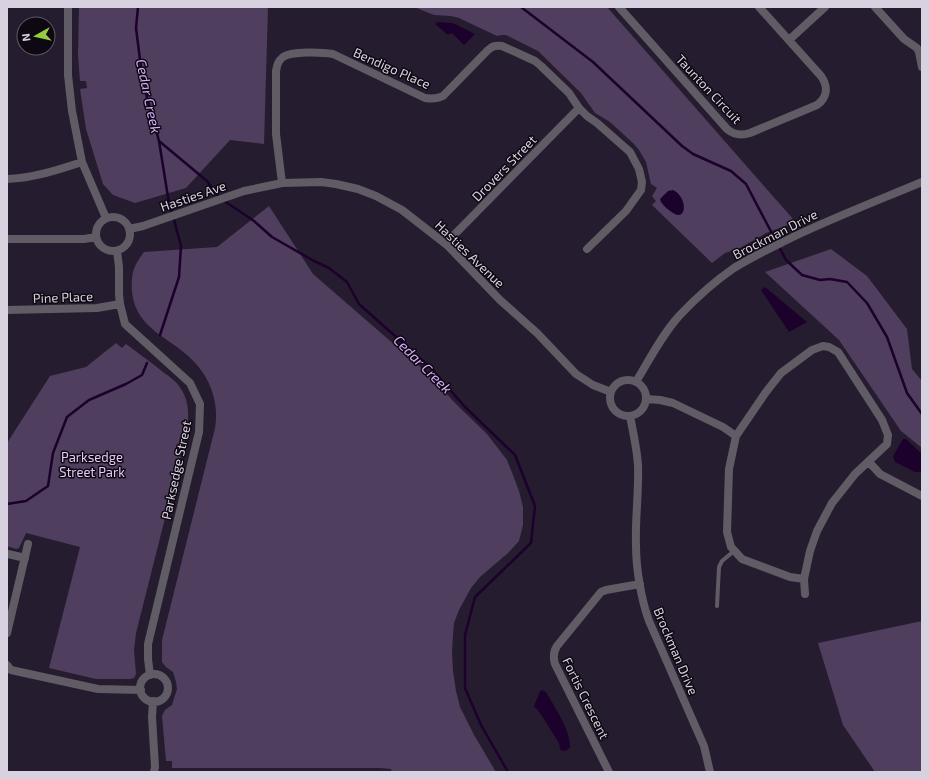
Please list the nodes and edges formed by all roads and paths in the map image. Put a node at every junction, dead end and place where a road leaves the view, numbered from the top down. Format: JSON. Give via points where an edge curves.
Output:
{"nodes":[{"id":1,"x":68,"y":7,"type":"edge"},
{"id":2,"x":619,"y":7,"type":"edge"},
{"id":3,"x":759,"y":7,"type":"edge"},
{"id":4,"x":825,"y":7,"type":"edge"},
{"id":5,"x":875,"y":7,"type":"edge"},
{"id":6,"x":788,"y":40,"type":"junction"},
{"id":7,"x":920,"y":51,"type":"edge"},
{"id":8,"x":922,"y":67,"type":"edge"},
{"id":9,"x":579,"y":108,"type":"junction"},
{"id":10,"x":82,"y":162,"type":"junction"},
{"id":11,"x":7,"y":179,"type":"edge"},
{"id":12,"x":922,"y":182,"type":"edge"},
{"id":13,"x":282,"y":183,"type":"junction"},
{"id":14,"x":264,"y":186,"type":"joint"},
{"id":15,"x":106,"y":218,"type":"junction"},
{"id":16,"x":129,"y":229,"type":"junction"},
{"id":17,"x":96,"y":237,"type":"junction"},
{"id":18,"x":7,"y":239,"type":"edge"},
{"id":19,"x":447,"y":245,"type":"junction"},
{"id":20,"x":587,"y":249,"type":"dead end"},
{"id":21,"x":117,"y":251,"type":"junction"},
{"id":22,"x":120,"y":304,"type":"junction"},
{"id":23,"x":7,"y":310,"type":"edge"},
{"id":24,"x":636,"y":382,"type":"junction"},
{"id":25,"x":610,"y":392,"type":"junction"},
{"id":26,"x":646,"y":399,"type":"junction"},
{"id":27,"x":630,"y":416,"type":"junction"},
{"id":28,"x":736,"y":436,"type":"junction"},
{"id":29,"x":869,"y":462,"type":"junction"},
{"id":30,"x":922,"y":496,"type":"edge"},
{"id":31,"x":28,"y":544,"type":"dead end"},
{"id":32,"x":734,"y":551,"type":"junction"},
{"id":33,"x":8,"y":554,"type":"dead end"},
{"id":34,"x":24,"y":558,"type":"junction"},
{"id":35,"x":804,"y":579,"type":"junction"},
{"id":36,"x":640,"y":584,"type":"junction"},
{"id":37,"x":805,"y":594,"type":"dead end"},
{"id":38,"x":717,"y":606,"type":"dead end"},
{"id":39,"x":7,"y":633,"type":"edge"},
{"id":40,"x":8,"y":671,"type":"edge"},
{"id":41,"x":150,"y":675,"type":"junction"},
{"id":42,"x":140,"y":690,"type":"junction"},
{"id":43,"x":153,"y":702,"type":"junction"},
{"id":44,"x":154,"y":772,"type":"edge"},
{"id":45,"x":609,"y":772,"type":"edge"},
{"id":46,"x":710,"y":772,"type":"edge"}],
"edges":[{"from":1,"to":10,"type":"street","via":[[69,92]]},
{"from":2,"to":6,"type":"street","name":"Taunton Circuit","via":[[727,129],[737,134],[750,133],[822,101],[826,89],[824,81]]},
{"from":3,"to":6,"type":"street","name":"Taunton Circuit"},
{"from":4,"to":6,"type":"street"},
{"from":5,"to":7,"type":"street","via":[[901,37]]},
{"from":7,"to":8,"type":"street"},
{"from":9,"to":13,"type":"street","name":"Bendigo Place","via":[[569,93],[535,61],[502,46],[492,46],[443,96],[437,99],[425,98],[333,54],[291,54],[281,58],[276,71],[276,134]]},
{"from":9,"to":19,"type":"street","name":"Drovers Street"},
{"from":9,"to":20,"type":"street","name":"Bendigo Place","via":[[630,152],[639,169],[642,182],[642,190],[626,211]]},
{"from":10,"to":11,"type":"street","via":[[34,176]]},
{"from":10,"to":15,"type":"street"},
{"from":12,"to":24,"type":"street","name":"Brockman Drive","via":[[834,218],[759,253],[722,277],[679,316]]},
{"from":13,"to":14,"type":"street","name":"Hasties Avenue"},
{"from":13,"to":19,"type":"street","name":"Hasties Avenue","via":[[321,182],[358,189],[402,210]]},
{"from":14,"to":16,"type":"street","name":"Hasties Ave"},
{"from":15,"to":16,"type":"street","via":[[120,218]]},
{"from":15,"to":17,"type":"street","via":[[96,227]]},
{"from":16,"to":21,"type":"street","via":[[128,242]]},
{"from":17,"to":18,"type":"street"},
{"from":17,"to":21,"type":"street","via":[[103,249]]},
{"from":19,"to":25,"type":"street","name":"Hasties Avenue","via":[[576,374]]},
{"from":21,"to":22,"type":"street","name":"Parksedge Street"},
{"from":22,"to":23,"type":"street","name":"Pine Place","via":[[97,308]]},
{"from":22,"to":41,"type":"street","name":"Parksedge Street","via":[[125,324],[190,383],[200,404],[199,432],[149,640]]},
{"from":24,"to":25,"type":"street","via":[[624,380]]},
{"from":24,"to":26,"type":"street","via":[[643,389]]},
{"from":25,"to":27,"type":"street","via":[[610,404],[614,410],[618,414]]},
{"from":26,"to":27,"type":"street","via":[[641,411]]},
{"from":26,"to":28,"type":"street","via":[[673,403]]},
{"from":27,"to":36,"type":"street","name":"Brockman Drive","via":[[638,465],[636,545]]},
{"from":28,"to":29,"type":"street","via":[[781,373],[812,350],[823,346],[829,347],[838,352],[882,420],[888,435],[887,444]]},
{"from":28,"to":32,"type":"street","via":[[729,468],[727,532]]},
{"from":29,"to":30,"type":"street","via":[[880,474]]},
{"from":29,"to":35,"type":"street","via":[[832,503],[817,531]]},
{"from":31,"to":34,"type":"street"},
{"from":32,"to":35,"type":"street","via":[[742,559],[790,577]]},
{"from":32,"to":38,"type":"lane","via":[[719,567]]},
{"from":33,"to":34,"type":"street"},
{"from":34,"to":39,"type":"street"},
{"from":35,"to":37,"type":"street"},
{"from":36,"to":45,"type":"street","name":"Fortis Crescent","via":[[601,592],[554,650],[555,664]]},
{"from":36,"to":46,"type":"street","name":"Brockman Drive","via":[[645,611],[704,746]]},
{"from":40,"to":42,"type":"street","via":[[98,689]]},
{"from":41,"to":42,"type":"street","via":[[141,682]]},
{"from":41,"to":43,"type":"street","via":[[160,675],[168,687],[165,697]]},
{"from":42,"to":43,"type":"street","via":[[143,697]]},
{"from":43,"to":44,"type":"street"}]}
